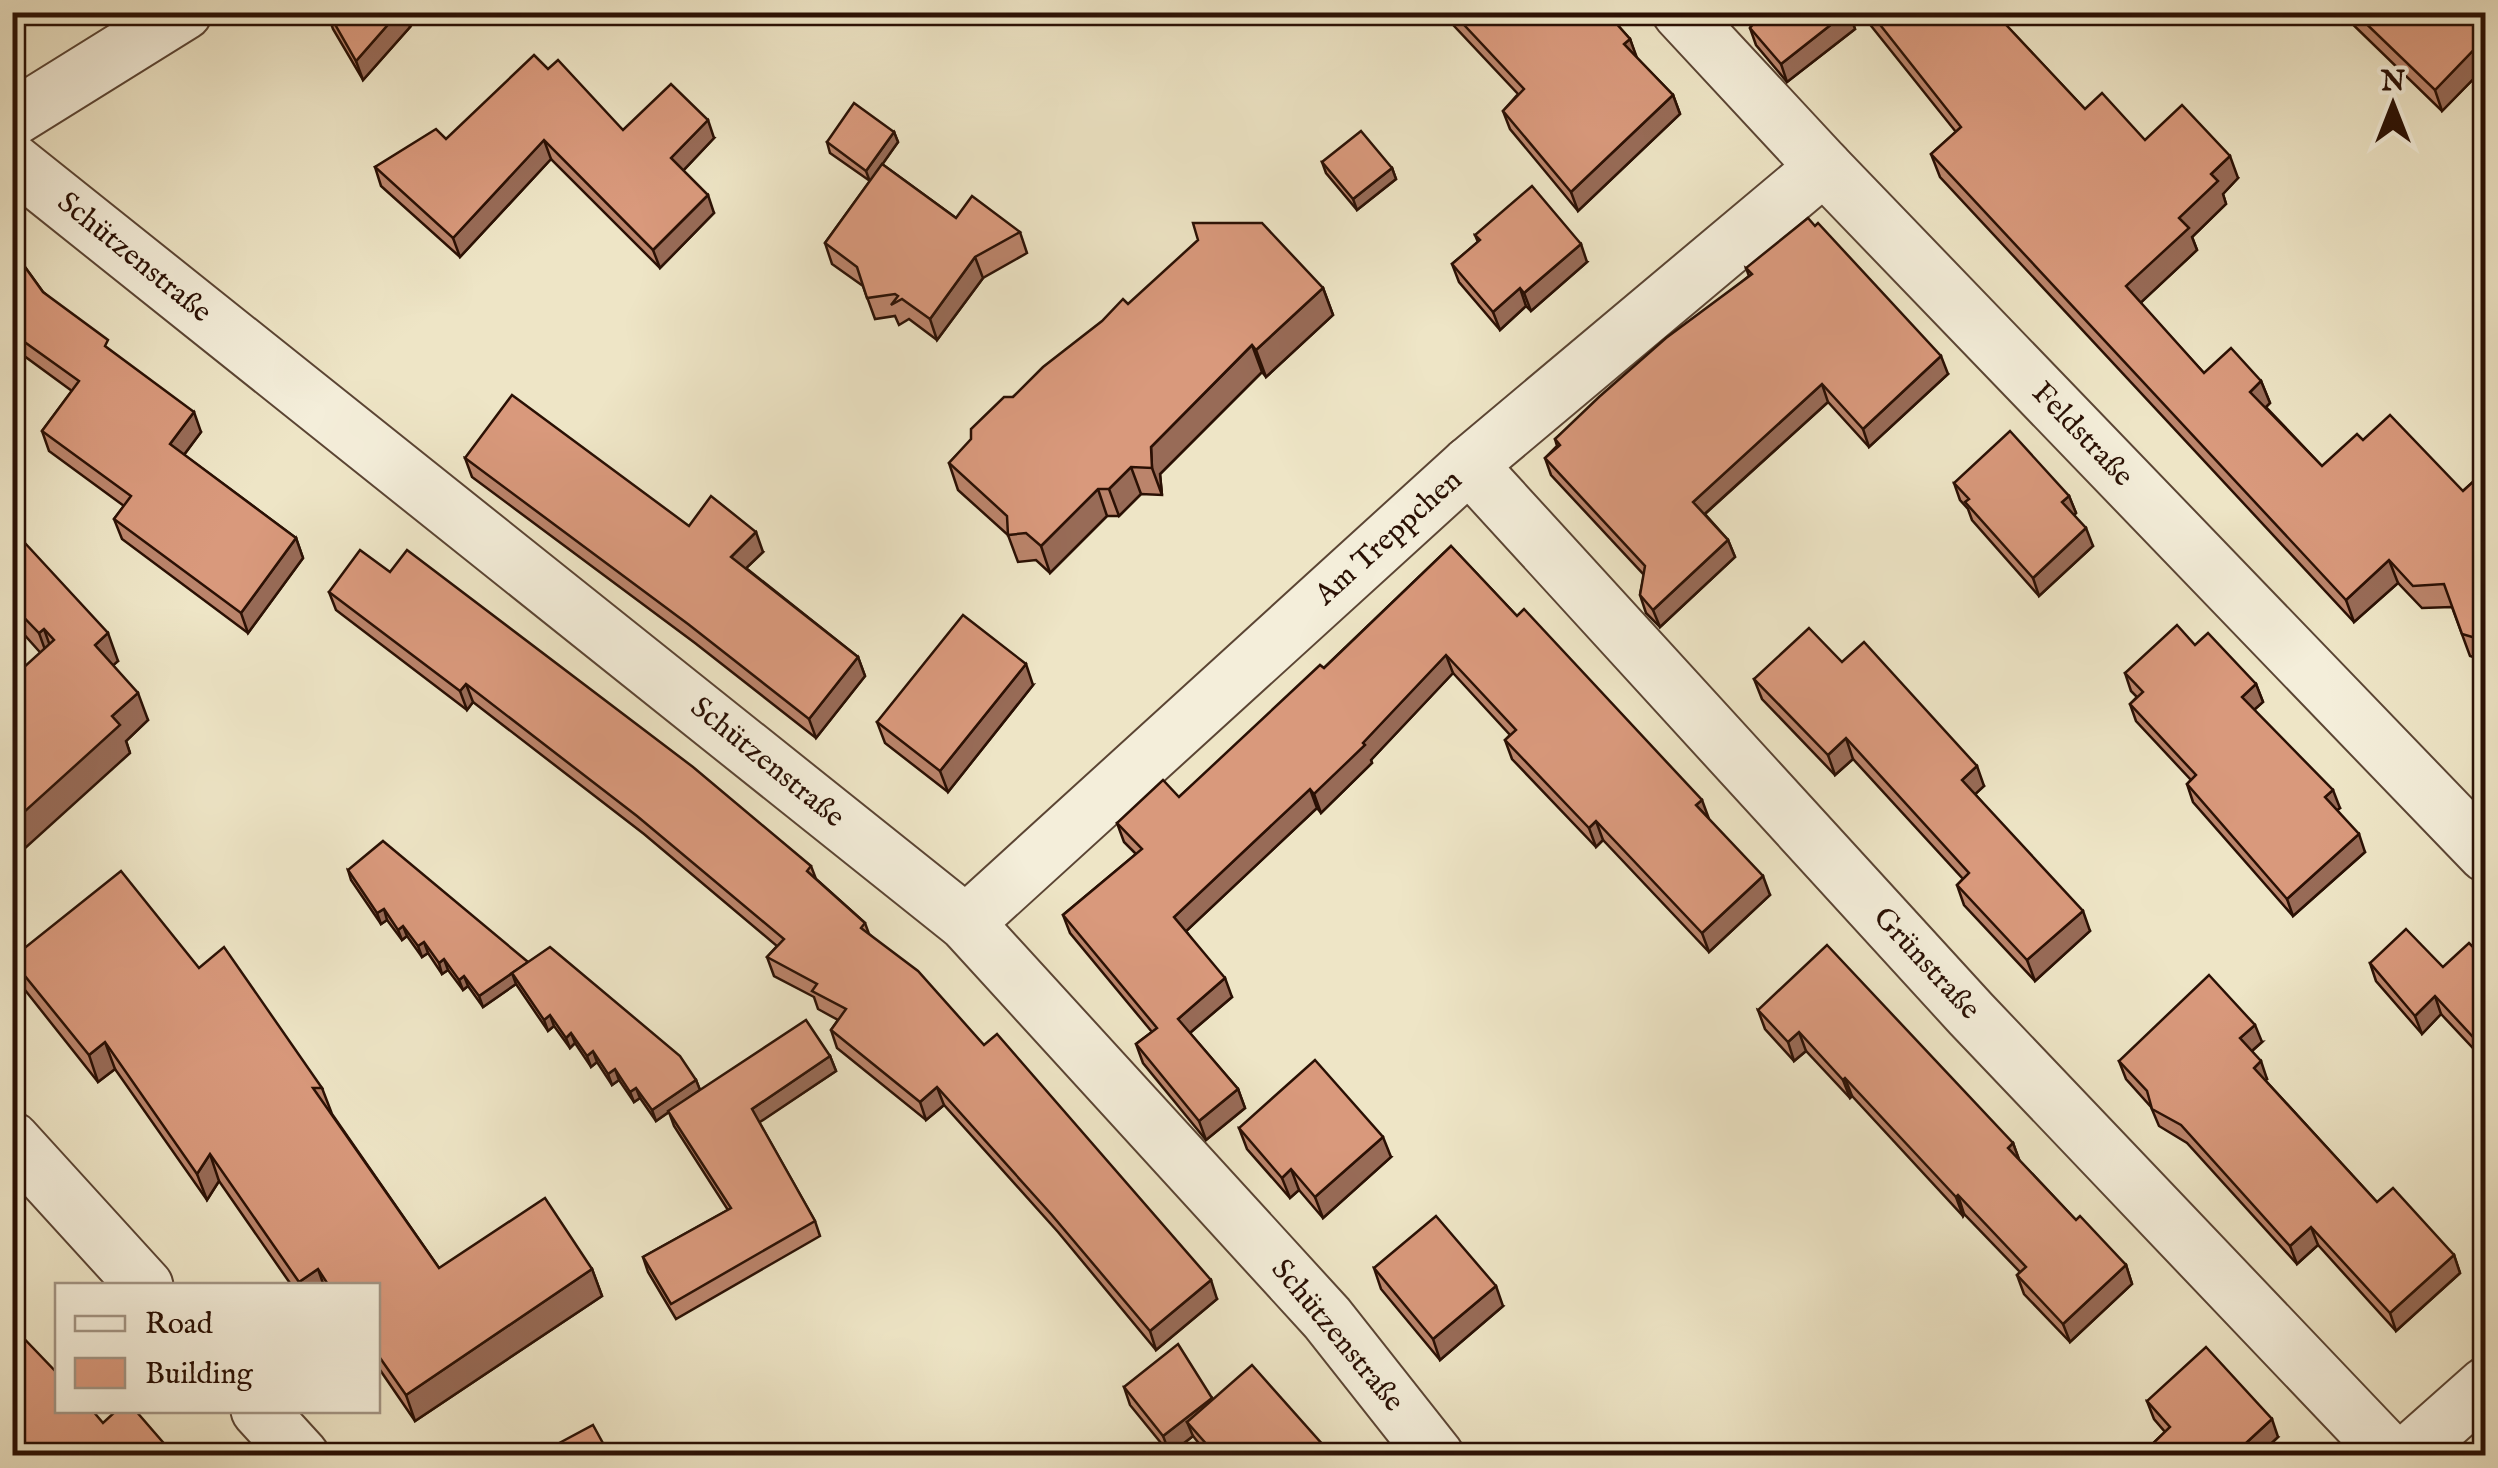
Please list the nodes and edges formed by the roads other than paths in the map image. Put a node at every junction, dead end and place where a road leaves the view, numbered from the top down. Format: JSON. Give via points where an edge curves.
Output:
{"nodes":[{"id":1,"x":184,"y":12,"type":"edge"},
{"id":2,"x":1680,"y":12,"type":"edge"},
{"id":3,"x":12,"y":119,"type":"edge"},
{"id":4,"x":12,"y":161,"type":"edge"},
{"id":5,"x":1824,"y":167,"type":"junction"},
{"id":6,"x":1469,"y":465,"type":"junction"},
{"id":7,"x":2486,"y":854,"type":"edge"},
{"id":8,"x":966,"y":923,"type":"junction"},
{"id":9,"x":12,"y":1140,"type":"edge"},
{"id":10,"x":143,"y":1283,"type":"edge"},
{"id":11,"x":2486,"y":1385,"type":"edge"},
{"id":12,"x":263,"y":1413,"type":"edge"},
{"id":13,"x":302,"y":1456,"type":"edge"},
{"id":14,"x":1436,"y":1456,"type":"edge"},
{"id":15,"x":2392,"y":1456,"type":"edge"},
{"id":16,"x":2406,"y":1456,"type":"edge"}],
"edges":[{"from":1,"to":3,"type":"street"},
{"from":2,"to":5,"type":"street","name":"Feldstraße"},
{"from":4,"to":8,"type":"street","name":"Schützenstraße"},
{"from":5,"to":6,"type":"street","name":"Am Treppchen"},
{"from":5,"to":7,"type":"street","name":"Feldstraße"},
{"from":6,"to":8,"type":"street","name":"Am Treppchen"},
{"from":6,"to":15,"type":"street","name":"Grünstraße","via":[[1971,1014]]},
{"from":8,"to":14,"type":"street","name":"Schützenstraße","via":[[1327,1318]]},
{"from":9,"to":10,"type":"street"},
{"from":11,"to":16,"type":"street"},
{"from":12,"to":13,"type":"street"}]}
